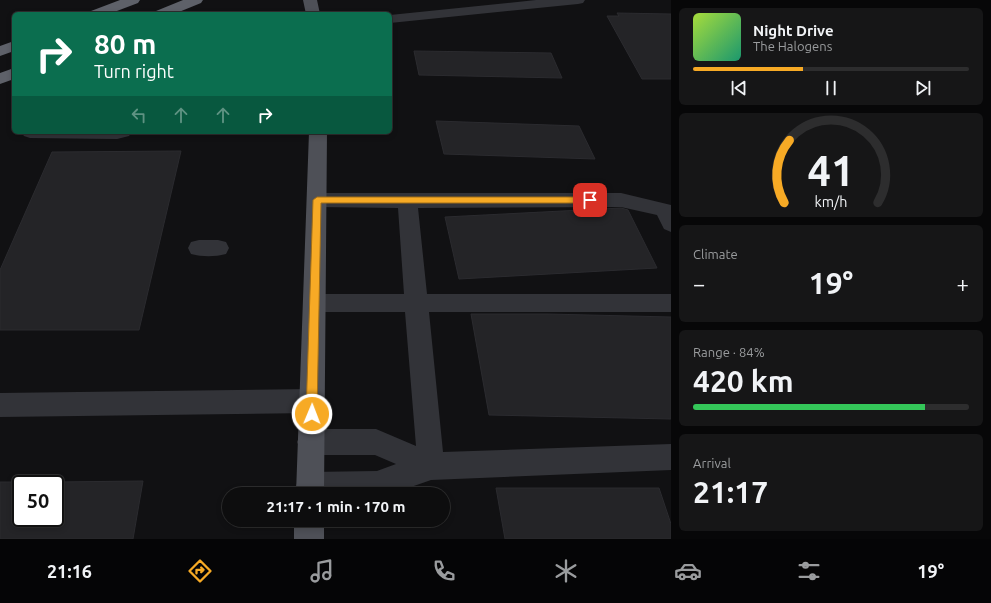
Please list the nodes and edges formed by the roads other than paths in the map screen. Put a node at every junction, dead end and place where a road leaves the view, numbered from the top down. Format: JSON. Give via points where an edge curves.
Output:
{"nodes":[{"id":1,"x":132,"y":0,"type":"edge"},
{"id":2,"x":196,"y":0,"type":"edge"},
{"id":3,"x":310,"y":0,"type":"edge"},
{"id":4,"x":578,"y":0,"type":"edge"},
{"id":5,"x":472,"y":6,"type":"edge"},
{"id":6,"x":101,"y":12,"type":"edge"},
{"id":7,"x":166,"y":12,"type":"edge"},
{"id":8,"x":321,"y":12,"type":"edge"},
{"id":9,"x":392,"y":20,"type":"edge"},
{"id":10,"x":12,"y":47,"type":"edge"},
{"id":11,"x":0,"y":51,"type":"edge"},
{"id":12,"x":12,"y":74,"type":"edge"},
{"id":13,"x":0,"y":79,"type":"edge"},
{"id":14,"x":318,"y":134,"type":"edge"},
{"id":15,"x":317,"y":200,"type":"junction"},
{"id":16,"x":406,"y":201,"type":"junction"},
{"id":17,"x":671,"y":224,"type":"edge"},
{"id":18,"x":314,"y":303,"type":"junction"},
{"id":19,"x":415,"y":303,"type":"junction"},
{"id":20,"x":671,"y":304,"type":"edge"},
{"id":21,"x":312,"y":401,"type":"junction"},
{"id":22,"x":0,"y":405,"type":"edge"},
{"id":23,"x":311,"y":442,"type":"junction"},
{"id":24,"x":671,"y":458,"type":"edge"},
{"id":25,"x":431,"y":466,"type":"junction"},
{"id":26,"x":310,"y":487,"type":"edge"},
{"id":27,"x":350,"y":487,"type":"edge"},
{"id":28,"x":309,"y":527,"type":"edge"},
{"id":29,"x":309,"y":539,"type":"edge"}],
"edges":[{"from":1,"to":6,"type":"highway"},
{"from":2,"to":7,"type":"highway"},
{"from":3,"to":8,"type":"main road"},
{"from":4,"to":5,"type":"street"},
{"from":5,"to":9,"type":"street"},
{"from":10,"to":11,"type":"highway"},
{"from":12,"to":13,"type":"highway"},
{"from":14,"to":15,"type":"main road"},
{"from":15,"to":16,"type":"street"},
{"from":15,"to":18,"type":"main road"},
{"from":16,"to":17,"type":"street","via":[[621,200],[664,210]]},
{"from":16,"to":19,"type":"street"},
{"from":18,"to":19,"type":"street"},
{"from":18,"to":21,"type":"main road"},
{"from":19,"to":20,"type":"street"},
{"from":19,"to":25,"type":"street"},
{"from":21,"to":22,"type":"street"},
{"from":21,"to":23,"type":"main road"},
{"from":23,"to":25,"type":"street","via":[[376,442]]},
{"from":23,"to":26,"type":"main road"},
{"from":24,"to":25,"type":"street"},
{"from":25,"to":27,"type":"street","via":[[377,485]]},
{"from":28,"to":29,"type":"main road"}]}
